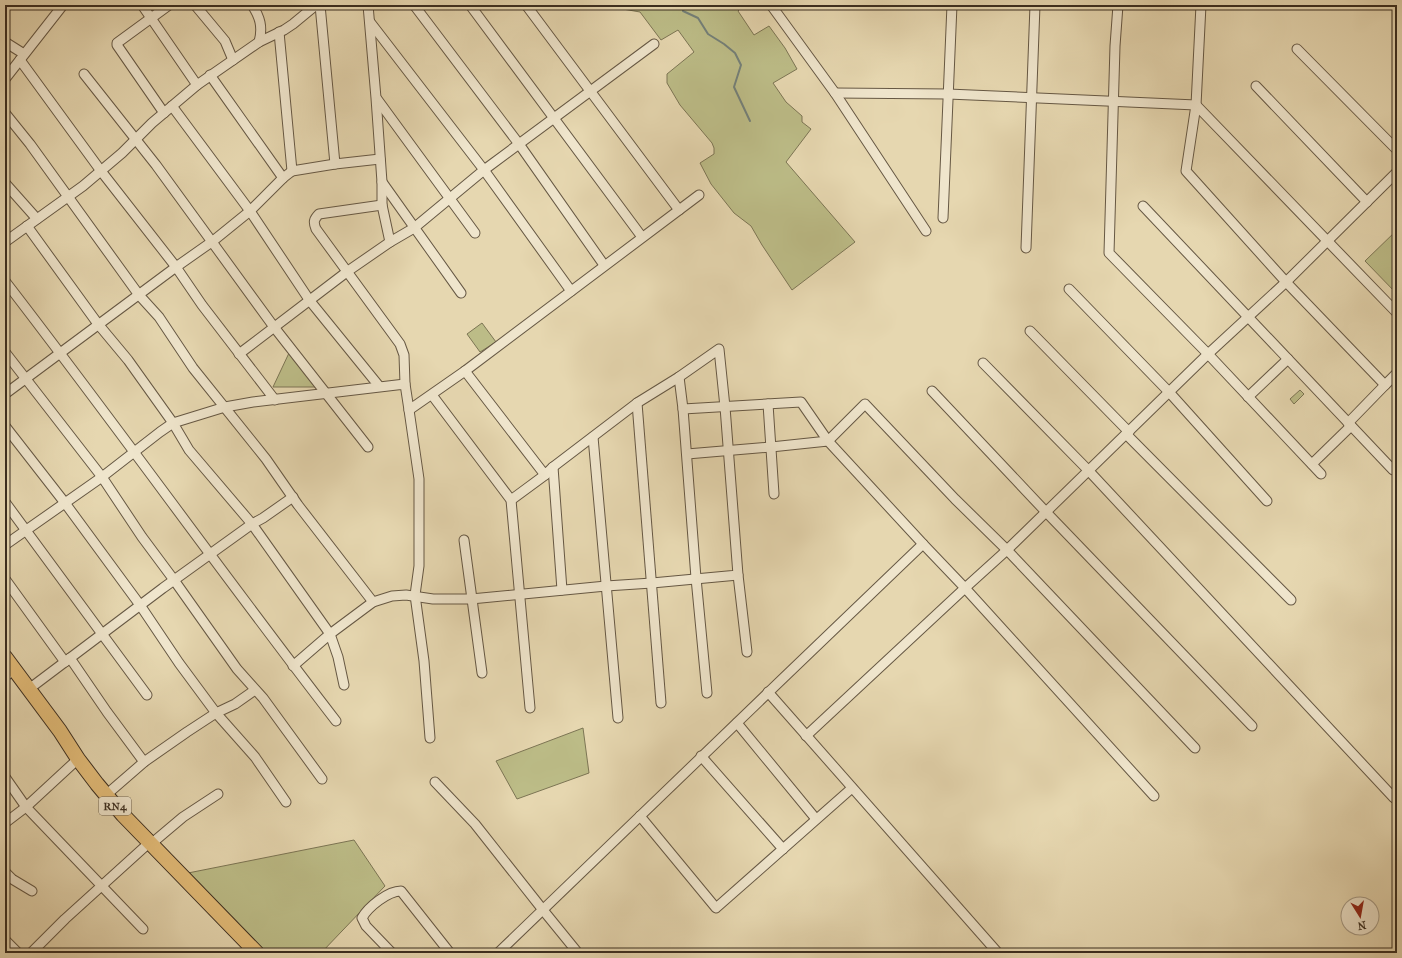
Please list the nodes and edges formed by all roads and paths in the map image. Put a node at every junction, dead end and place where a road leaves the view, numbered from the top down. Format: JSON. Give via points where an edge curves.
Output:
{"nodes":[{"id":1,"x":63,"y":5,"type":"edge"},
{"id":2,"x":142,"y":5,"type":"edge"},
{"id":3,"x":169,"y":5,"type":"edge"},
{"id":4,"x":195,"y":5,"type":"edge"},
{"id":5,"x":252,"y":5,"type":"edge"},
{"id":6,"x":316,"y":5,"type":"edge"},
{"id":7,"x":320,"y":5,"type":"edge"},
{"id":8,"x":368,"y":5,"type":"edge"},
{"id":9,"x":414,"y":5,"type":"edge"},
{"id":10,"x":470,"y":5,"type":"edge"},
{"id":11,"x":526,"y":5,"type":"edge"},
{"id":12,"x":771,"y":5,"type":"edge"},
{"id":13,"x":952,"y":5,"type":"edge"},
{"id":14,"x":1035,"y":5,"type":"edge"},
{"id":15,"x":1118,"y":5,"type":"edge"},
{"id":16,"x":1201,"y":5,"type":"edge"},
{"id":17,"x":305,"y":8,"type":"edge"},
{"id":18,"x":152,"y":17,"type":"junction"},
{"id":19,"x":370,"y":22,"type":"junction"},
{"id":20,"x":279,"y":32,"type":"junction"},
{"id":21,"x":5,"y":42,"type":"edge"},
{"id":22,"x":259,"y":42,"type":"junction"},
{"id":23,"x":654,"y":44,"type":"dead end"},
{"id":24,"x":1297,"y":50,"type":"dead end"},
{"id":25,"x":22,"y":57,"type":"junction"},
{"id":26,"x":233,"y":60,"type":"junction"},
{"id":27,"x":84,"y":74,"type":"dead end"},
{"id":28,"x":210,"y":75,"type":"junction"},
{"id":29,"x":5,"y":79,"type":"edge"},
{"id":30,"x":197,"y":85,"type":"junction"},
{"id":31,"x":1256,"y":86,"type":"dead end"},
{"id":32,"x":590,"y":91,"type":"junction"},
{"id":33,"x":835,"y":94,"type":"junction"},
{"id":34,"x":948,"y":94,"type":"junction"},
{"id":35,"x":1032,"y":97,"type":"junction"},
{"id":36,"x":376,"y":98,"type":"junction"},
{"id":37,"x":1114,"y":102,"type":"junction"},
{"id":38,"x":1196,"y":105,"type":"junction"},
{"id":39,"x":172,"y":106,"type":"junction"},
{"id":40,"x":5,"y":113,"type":"edge"},
{"id":41,"x":164,"y":113,"type":"junction"},
{"id":42,"x":554,"y":118,"type":"junction"},
{"id":43,"x":136,"y":139,"type":"junction"},
{"id":44,"x":519,"y":144,"type":"junction"},
{"id":45,"x":1397,"y":150,"type":"edge"},
{"id":46,"x":380,"y":160,"type":"junction"},
{"id":47,"x":335,"y":164,"type":"junction"},
{"id":48,"x":484,"y":170,"type":"junction"},
{"id":49,"x":101,"y":171,"type":"junction"},
{"id":50,"x":292,"y":171,"type":"junction"},
{"id":51,"x":1397,"y":172,"type":"edge"},
{"id":52,"x":283,"y":178,"type":"junction"},
{"id":53,"x":382,"y":182,"type":"junction"},
{"id":54,"x":5,"y":183,"type":"edge"},
{"id":55,"x":699,"y":194,"type":"dead end"},
{"id":56,"x":68,"y":197,"type":"junction"},
{"id":57,"x":450,"y":199,"type":"junction"},
{"id":58,"x":1367,"y":202,"type":"junction"},
{"id":59,"x":382,"y":205,"type":"junction"},
{"id":60,"x":1143,"y":206,"type":"dead end"},
{"id":61,"x":679,"y":210,"type":"junction"},
{"id":62,"x":250,"y":211,"type":"junction"},
{"id":63,"x":944,"y":218,"type":"dead end"},
{"id":64,"x":37,"y":219,"type":"junction"},
{"id":65,"x":26,"y":226,"type":"junction"},
{"id":66,"x":414,"y":228,"type":"junction"},
{"id":67,"x":926,"y":231,"type":"dead end"},
{"id":68,"x":474,"y":233,"type":"dead end"},
{"id":69,"x":642,"y":237,"type":"junction"},
{"id":70,"x":1328,"y":240,"type":"junction"},
{"id":71,"x":213,"y":241,"type":"junction"},
{"id":72,"x":5,"y":242,"type":"edge"},
{"id":73,"x":390,"y":242,"type":"junction"},
{"id":74,"x":1026,"y":248,"type":"dead end"},
{"id":75,"x":604,"y":266,"type":"junction"},
{"id":76,"x":176,"y":267,"type":"junction"},
{"id":77,"x":348,"y":271,"type":"junction"},
{"id":78,"x":5,"y":281,"type":"edge"},
{"id":79,"x":1286,"y":282,"type":"junction"},
{"id":80,"x":1069,"y":289,"type":"dead end"},
{"id":81,"x":571,"y":291,"type":"junction"},
{"id":82,"x":461,"y":293,"type":"dead end"},
{"id":83,"x":139,"y":295,"type":"junction"},
{"id":84,"x":310,"y":300,"type":"junction"},
{"id":85,"x":1397,"y":313,"type":"edge"},
{"id":86,"x":1248,"y":317,"type":"junction"},
{"id":87,"x":98,"y":324,"type":"junction"},
{"id":88,"x":274,"y":327,"type":"junction"},
{"id":89,"x":1030,"y":331,"type":"dead end"},
{"id":90,"x":5,"y":352,"type":"edge"},
{"id":91,"x":61,"y":353,"type":"junction"},
{"id":92,"x":239,"y":354,"type":"junction"},
{"id":93,"x":1208,"y":354,"type":"junction"},
{"id":94,"x":1288,"y":359,"type":"junction"},
{"id":95,"x":983,"y":363,"type":"dead end"},
{"id":96,"x":465,"y":370,"type":"junction"},
{"id":97,"x":1397,"y":373,"type":"edge"},
{"id":98,"x":679,"y":377,"type":"junction"},
{"id":99,"x":26,"y":378,"type":"junction"},
{"id":100,"x":405,"y":384,"type":"junction"},
{"id":101,"x":1384,"y":385,"type":"junction"},
{"id":102,"x":379,"y":386,"type":"junction"},
{"id":103,"x":932,"y":391,"type":"dead end"},
{"id":104,"x":326,"y":392,"type":"junction"},
{"id":105,"x":1169,"y":392,"type":"junction"},
{"id":106,"x":5,"y":394,"type":"edge"},
{"id":107,"x":432,"y":394,"type":"junction"},
{"id":108,"x":1248,"y":397,"type":"junction"},
{"id":109,"x":275,"y":400,"type":"junction"},
{"id":110,"x":637,"y":403,"type":"junction"},
{"id":111,"x":768,"y":404,"type":"junction"},
{"id":112,"x":725,"y":406,"type":"junction"},
{"id":113,"x":225,"y":408,"type":"junction"},
{"id":114,"x":683,"y":409,"type":"junction"},
{"id":115,"x":409,"y":410,"type":"junction"},
{"id":116,"x":173,"y":423,"type":"junction"},
{"id":117,"x":1350,"y":425,"type":"junction"},
{"id":118,"x":5,"y":426,"type":"edge"},
{"id":119,"x":1127,"y":433,"type":"junction"},
{"id":120,"x":593,"y":437,"type":"junction"},
{"id":121,"x":828,"y":441,"type":"junction"},
{"id":122,"x":368,"y":447,"type":"dead end"},
{"id":123,"x":771,"y":447,"type":"junction"},
{"id":124,"x":728,"y":451,"type":"junction"},
{"id":125,"x":134,"y":453,"type":"junction"},
{"id":126,"x":686,"y":454,"type":"junction"},
{"id":127,"x":1312,"y":464,"type":"junction"},
{"id":128,"x":553,"y":467,"type":"junction"},
{"id":129,"x":1088,"y":470,"type":"junction"},
{"id":130,"x":1393,"y":470,"type":"dead end"},
{"id":131,"x":1321,"y":474,"type":"dead end"},
{"id":132,"x":545,"y":475,"type":"junction"},
{"id":133,"x":102,"y":477,"type":"junction"},
{"id":134,"x":774,"y":494,"type":"dead end"},
{"id":135,"x":293,"y":497,"type":"junction"},
{"id":136,"x":511,"y":500,"type":"junction"},
{"id":137,"x":1268,"y":501,"type":"dead end"},
{"id":138,"x":5,"y":502,"type":"edge"},
{"id":139,"x":65,"y":503,"type":"junction"},
{"id":140,"x":1046,"y":512,"type":"junction"},
{"id":141,"x":252,"y":524,"type":"junction"},
{"id":142,"x":26,"y":530,"type":"junction"},
{"id":143,"x":464,"y":540,"type":"dead end"},
{"id":144,"x":923,"y":544,"type":"junction"},
{"id":145,"x":5,"y":545,"type":"edge"},
{"id":146,"x":1007,"y":550,"type":"junction"},
{"id":147,"x":210,"y":555,"type":"junction"},
{"id":148,"x":738,"y":575,"type":"junction"},
{"id":149,"x":696,"y":578,"type":"junction"},
{"id":150,"x":5,"y":579,"type":"edge"},
{"id":151,"x":174,"y":580,"type":"junction"},
{"id":152,"x":652,"y":584,"type":"junction"},
{"id":153,"x":606,"y":586,"type":"junction"},
{"id":154,"x":965,"y":588,"type":"junction"},
{"id":155,"x":562,"y":590,"type":"junction"},
{"id":156,"x":520,"y":594,"type":"junction"},
{"id":157,"x":416,"y":595,"type":"junction"},
{"id":158,"x":471,"y":599,"type":"junction"},
{"id":159,"x":1291,"y":600,"type":"dead end"},
{"id":160,"x":372,"y":602,"type":"junction"},
{"id":161,"x":140,"y":605,"type":"junction"},
{"id":162,"x":102,"y":634,"type":"junction"},
{"id":163,"x":330,"y":634,"type":"junction"},
{"id":164,"x":747,"y":652,"type":"dead end"},
{"id":165,"x":5,"y":657,"type":"edge"},
{"id":166,"x":68,"y":660,"type":"junction"},
{"id":167,"x":293,"y":666,"type":"junction"},
{"id":168,"x":10,"y":673,"type":"edge"},
{"id":169,"x":482,"y":673,"type":"dead end"},
{"id":170,"x":344,"y":685,"type":"dead end"},
{"id":171,"x":29,"y":689,"type":"junction"},
{"id":172,"x":255,"y":690,"type":"junction"},
{"id":173,"x":768,"y":692,"type":"junction"},
{"id":174,"x":707,"y":693,"type":"dead end"},
{"id":175,"x":147,"y":695,"type":"dead end"},
{"id":176,"x":661,"y":703,"type":"dead end"},
{"id":177,"x":530,"y":708,"type":"dead end"},
{"id":178,"x":216,"y":713,"type":"junction"},
{"id":179,"x":618,"y":718,"type":"dead end"},
{"id":180,"x":336,"y":721,"type":"dead end"},
{"id":181,"x":737,"y":723,"type":"junction"},
{"id":182,"x":1252,"y":726,"type":"dead end"},
{"id":183,"x":806,"y":736,"type":"junction"},
{"id":184,"x":430,"y":738,"type":"dead end"},
{"id":185,"x":1195,"y":748,"type":"dead end"},
{"id":186,"x":701,"y":756,"type":"junction"},
{"id":187,"x":78,"y":760,"type":"junction"},
{"id":188,"x":144,"y":762,"type":"junction"},
{"id":189,"x":5,"y":777,"type":"edge"},
{"id":190,"x":322,"y":780,"type":"dead end"},
{"id":191,"x":435,"y":782,"type":"dead end"},
{"id":192,"x":852,"y":788,"type":"junction"},
{"id":193,"x":106,"y":794,"type":"junction"},
{"id":194,"x":218,"y":794,"type":"dead end"},
{"id":195,"x":1154,"y":796,"type":"dead end"},
{"id":196,"x":1394,"y":798,"type":"dead end"},
{"id":197,"x":286,"y":802,"type":"dead end"},
{"id":198,"x":26,"y":807,"type":"junction"},
{"id":199,"x":640,"y":816,"type":"junction"},
{"id":200,"x":816,"y":819,"type":"junction"},
{"id":201,"x":5,"y":823,"type":"edge"},
{"id":202,"x":150,"y":843,"type":"junction"},
{"id":203,"x":783,"y":849,"type":"junction"},
{"id":204,"x":5,"y":872,"type":"edge"},
{"id":205,"x":103,"y":886,"type":"junction"},
{"id":206,"x":32,"y":891,"type":"dead end"},
{"id":207,"x":542,"y":910,"type":"junction"},
{"id":208,"x":143,"y":929,"type":"dead end"},
{"id":209,"x":5,"y":940,"type":"edge"},
{"id":210,"x":18,"y":953,"type":"edge"},
{"id":211,"x":30,"y":953,"type":"edge"},
{"id":212,"x":257,"y":953,"type":"edge"},
{"id":213,"x":392,"y":953,"type":"edge"},
{"id":214,"x":450,"y":953,"type":"edge"},
{"id":215,"x":498,"y":953,"type":"edge"},
{"id":216,"x":578,"y":953,"type":"edge"},
{"id":217,"x":998,"y":953,"type":"edge"}],
"edges":[{"from":1,"to":25,"type":"street"},
{"from":2,"to":18,"type":"street"},
{"from":3,"to":18,"type":"street"},
{"from":4,"to":26,"type":"street","via":[[225,41]]},
{"from":5,"to":22,"type":"street","via":[[261,25]]},
{"from":6,"to":17,"type":"street"},
{"from":7,"to":47,"type":"street"},
{"from":8,"to":19,"type":"street"},
{"from":9,"to":44,"type":"street"},
{"from":10,"to":42,"type":"street"},
{"from":11,"to":32,"type":"street"},
{"from":12,"to":33,"type":"street"},
{"from":13,"to":34,"type":"street"},
{"from":14,"to":35,"type":"street"},
{"from":15,"to":37,"type":"street"},
{"from":16,"to":38,"type":"street"},
{"from":17,"to":20,"type":"street","via":[[292,24]]},
{"from":18,"to":30,"type":"street"},
{"from":18,"to":41,"type":"street","via":[[116,46]]},
{"from":19,"to":36,"type":"street"},
{"from":19,"to":48,"type":"street"},
{"from":20,"to":22,"type":"street"},
{"from":20,"to":50,"type":"street"},
{"from":21,"to":25,"type":"street"},
{"from":22,"to":26,"type":"street"},
{"from":23,"to":32,"type":"street"},
{"from":24,"to":45,"type":"street"},
{"from":25,"to":29,"type":"street"},
{"from":25,"to":49,"type":"street"},
{"from":26,"to":28,"type":"street"},
{"from":27,"to":43,"type":"street"},
{"from":28,"to":30,"type":"street"},
{"from":28,"to":52,"type":"street"},
{"from":30,"to":39,"type":"street"},
{"from":31,"to":58,"type":"street"},
{"from":32,"to":42,"type":"street"},
{"from":32,"to":61,"type":"street"},
{"from":33,"to":34,"type":"street"},
{"from":33,"to":67,"type":"street"},
{"from":34,"to":35,"type":"street"},
{"from":34,"to":63,"type":"street"},
{"from":35,"to":37,"type":"street"},
{"from":35,"to":74,"type":"street"},
{"from":36,"to":46,"type":"street"},
{"from":36,"to":57,"type":"street"},
{"from":37,"to":38,"type":"street"},
{"from":37,"to":93,"type":"street","via":[[1109,253]]},
{"from":38,"to":70,"type":"street"},
{"from":38,"to":79,"type":"street","via":[[1186,171]]},
{"from":39,"to":41,"type":"street"},
{"from":39,"to":62,"type":"street"},
{"from":40,"to":56,"type":"street"},
{"from":41,"to":43,"type":"street"},
{"from":42,"to":44,"type":"street"},
{"from":42,"to":69,"type":"street"},
{"from":43,"to":49,"type":"street"},
{"from":43,"to":71,"type":"street"},
{"from":44,"to":48,"type":"street"},
{"from":44,"to":75,"type":"street"},
{"from":46,"to":47,"type":"street"},
{"from":46,"to":53,"type":"street"},
{"from":47,"to":50,"type":"street"},
{"from":48,"to":57,"type":"street"},
{"from":48,"to":81,"type":"street"},
{"from":49,"to":56,"type":"street"},
{"from":49,"to":76,"type":"street"},
{"from":50,"to":52,"type":"street"},
{"from":51,"to":58,"type":"street"},
{"from":52,"to":62,"type":"street"},
{"from":53,"to":59,"type":"street"},
{"from":53,"to":66,"type":"street"},
{"from":54,"to":64,"type":"street"},
{"from":55,"to":61,"type":"street"},
{"from":56,"to":64,"type":"street"},
{"from":56,"to":83,"type":"street"},
{"from":57,"to":66,"type":"street"},
{"from":57,"to":68,"type":"street"},
{"from":58,"to":70,"type":"street"},
{"from":59,"to":73,"type":"street"},
{"from":59,"to":77,"type":"street","via":[[319,214],[315,219],[316,229]]},
{"from":60,"to":86,"type":"street"},
{"from":61,"to":69,"type":"street"},
{"from":62,"to":71,"type":"street"},
{"from":62,"to":84,"type":"street"},
{"from":64,"to":65,"type":"street"},
{"from":65,"to":72,"type":"street"},
{"from":65,"to":87,"type":"street"},
{"from":66,"to":73,"type":"street"},
{"from":66,"to":82,"type":"street"},
{"from":69,"to":75,"type":"street"},
{"from":70,"to":79,"type":"street"},
{"from":70,"to":85,"type":"street"},
{"from":71,"to":76,"type":"street"},
{"from":71,"to":88,"type":"street"},
{"from":73,"to":77,"type":"street"},
{"from":75,"to":81,"type":"street"},
{"from":76,"to":83,"type":"street"},
{"from":76,"to":92,"type":"street"},
{"from":77,"to":84,"type":"street"},
{"from":77,"to":100,"type":"street","via":[[400,344],[404,355]]},
{"from":78,"to":91,"type":"street"},
{"from":79,"to":86,"type":"street"},
{"from":79,"to":101,"type":"street"},
{"from":80,"to":105,"type":"street"},
{"from":81,"to":96,"type":"street"},
{"from":83,"to":87,"type":"street"},
{"from":83,"to":113,"type":"street","via":[[158,317],[192,368]]},
{"from":84,"to":88,"type":"street"},
{"from":84,"to":102,"type":"street"},
{"from":86,"to":93,"type":"street"},
{"from":86,"to":94,"type":"street"},
{"from":87,"to":91,"type":"street"},
{"from":87,"to":116,"type":"street","via":[[128,360]]},
{"from":88,"to":92,"type":"street"},
{"from":88,"to":104,"type":"street"},
{"from":89,"to":119,"type":"street"},
{"from":90,"to":99,"type":"street"},
{"from":91,"to":99,"type":"street"},
{"from":91,"to":125,"type":"street"},
{"from":92,"to":109,"type":"street"},
{"from":93,"to":105,"type":"street"},
{"from":93,"to":108,"type":"street"},
{"from":94,"to":108,"type":"street"},
{"from":94,"to":117,"type":"street"},
{"from":95,"to":129,"type":"street"},
{"from":96,"to":107,"type":"street"},
{"from":96,"to":132,"type":"street"},
{"from":97,"to":101,"type":"street"},
{"from":98,"to":110,"type":"street"},
{"from":98,"to":112,"type":"street","via":[[719,348]]},
{"from":98,"to":114,"type":"street"},
{"from":99,"to":106,"type":"street"},
{"from":99,"to":133,"type":"street"},
{"from":100,"to":102,"type":"street"},
{"from":100,"to":115,"type":"street"},
{"from":101,"to":117,"type":"street"},
{"from":102,"to":104,"type":"street"},
{"from":103,"to":140,"type":"street"},
{"from":104,"to":109,"type":"street"},
{"from":104,"to":122,"type":"street"},
{"from":105,"to":119,"type":"street"},
{"from":105,"to":137,"type":"street"},
{"from":107,"to":115,"type":"street"},
{"from":107,"to":136,"type":"street"},
{"from":108,"to":127,"type":"street"},
{"from":109,"to":113,"type":"street"},
{"from":110,"to":120,"type":"street"},
{"from":110,"to":152,"type":"street"},
{"from":111,"to":112,"type":"street"},
{"from":111,"to":121,"type":"street","via":[[801,402]]},
{"from":111,"to":123,"type":"street"},
{"from":112,"to":114,"type":"street"},
{"from":112,"to":124,"type":"street"},
{"from":113,"to":116,"type":"street"},
{"from":113,"to":135,"type":"street"},
{"from":114,"to":126,"type":"street"},
{"from":115,"to":157,"type":"street","via":[[419,479],[419,566]]},
{"from":116,"to":125,"type":"street"},
{"from":116,"to":141,"type":"street","via":[[189,450]]},
{"from":117,"to":127,"type":"street"},
{"from":117,"to":130,"type":"street"},
{"from":118,"to":139,"type":"street"},
{"from":119,"to":129,"type":"street"},
{"from":119,"to":159,"type":"street"},
{"from":120,"to":128,"type":"street"},
{"from":120,"to":153,"type":"street"},
{"from":121,"to":123,"type":"street"},
{"from":121,"to":144,"type":"street"},
{"from":121,"to":146,"type":"street","via":[[865,404]]},
{"from":123,"to":124,"type":"street"},
{"from":123,"to":134,"type":"street"},
{"from":124,"to":126,"type":"street"},
{"from":124,"to":148,"type":"street"},
{"from":125,"to":133,"type":"street"},
{"from":125,"to":147,"type":"street"},
{"from":126,"to":149,"type":"street"},
{"from":127,"to":131,"type":"street"},
{"from":128,"to":132,"type":"street"},
{"from":128,"to":155,"type":"street"},
{"from":129,"to":140,"type":"street"},
{"from":129,"to":196,"type":"street"},
{"from":132,"to":136,"type":"street"},
{"from":133,"to":139,"type":"street"},
{"from":133,"to":151,"type":"street"},
{"from":135,"to":141,"type":"street"},
{"from":135,"to":160,"type":"street"},
{"from":136,"to":156,"type":"street"},
{"from":138,"to":142,"type":"street"},
{"from":139,"to":142,"type":"street"},
{"from":139,"to":161,"type":"street"},
{"from":140,"to":146,"type":"street"},
{"from":140,"to":182,"type":"street"},
{"from":141,"to":147,"type":"street"},
{"from":141,"to":163,"type":"street"},
{"from":142,"to":145,"type":"street"},
{"from":142,"to":162,"type":"street"},
{"from":143,"to":158,"type":"street"},
{"from":144,"to":154,"type":"street"},
{"from":144,"to":173,"type":"street"},
{"from":146,"to":154,"type":"street"},
{"from":146,"to":185,"type":"street"},
{"from":147,"to":151,"type":"street"},
{"from":147,"to":167,"type":"street"},
{"from":148,"to":149,"type":"street"},
{"from":148,"to":164,"type":"street"},
{"from":149,"to":152,"type":"street"},
{"from":149,"to":174,"type":"street"},
{"from":150,"to":166,"type":"street"},
{"from":151,"to":161,"type":"street"},
{"from":151,"to":172,"type":"street","via":[[237,669]]},
{"from":152,"to":153,"type":"street"},
{"from":152,"to":176,"type":"street"},
{"from":153,"to":155,"type":"street"},
{"from":153,"to":179,"type":"street"},
{"from":154,"to":183,"type":"street"},
{"from":154,"to":195,"type":"street"},
{"from":155,"to":156,"type":"street"},
{"from":156,"to":158,"type":"street"},
{"from":156,"to":177,"type":"street"},
{"from":157,"to":158,"type":"street","via":[[432,599]]},
{"from":157,"to":160,"type":"street","via":[[392,596]]},
{"from":157,"to":184,"type":"street"},
{"from":158,"to":169,"type":"street"},
{"from":160,"to":163,"type":"street"},
{"from":161,"to":162,"type":"street"},
{"from":161,"to":178,"type":"street"},
{"from":162,"to":166,"type":"street"},
{"from":162,"to":175,"type":"street"},
{"from":163,"to":167,"type":"street"},
{"from":163,"to":170,"type":"street"},
{"from":165,"to":168,"type":"highway","number":"RN4"},
{"from":166,"to":171,"type":"street"},
{"from":166,"to":188,"type":"street"},
{"from":167,"to":180,"type":"street"},
{"from":168,"to":171,"type":"highway","number":"RN4"},
{"from":171,"to":187,"type":"highway","number":"RN4"},
{"from":172,"to":178,"type":"street"},
{"from":172,"to":190,"type":"street"},
{"from":173,"to":181,"type":"street"},
{"from":173,"to":183,"type":"street"},
{"from":178,"to":188,"type":"street"},
{"from":178,"to":197,"type":"street","via":[[255,757]]},
{"from":181,"to":186,"type":"street"},
{"from":181,"to":200,"type":"street"},
{"from":183,"to":192,"type":"street"},
{"from":186,"to":199,"type":"street"},
{"from":186,"to":203,"type":"street"},
{"from":187,"to":193,"type":"highway","number":"RN4"},
{"from":187,"to":198,"type":"street"},
{"from":188,"to":193,"type":"street"},
{"from":189,"to":198,"type":"street"},
{"from":191,"to":207,"type":"street","via":[[475,824]]},
{"from":192,"to":200,"type":"street"},
{"from":192,"to":217,"type":"street"},
{"from":193,"to":202,"type":"highway","number":"RN4"},
{"from":194,"to":202,"type":"street"},
{"from":198,"to":201,"type":"street"},
{"from":198,"to":205,"type":"street"},
{"from":199,"to":203,"type":"street","via":[[716,908]]},
{"from":199,"to":207,"type":"street"},
{"from":200,"to":203,"type":"street"},
{"from":202,"to":205,"type":"street"},
{"from":202,"to":212,"type":"highway","number":"RN4"},
{"from":204,"to":206,"type":"street"},
{"from":205,"to":208,"type":"street"},
{"from":205,"to":211,"type":"street"},
{"from":207,"to":215,"type":"street"},
{"from":207,"to":216,"type":"street"},
{"from":209,"to":210,"type":"street"},
{"from":213,"to":214,"type":"street","via":[[366,926],[362,918],[370,906],[395,891],[401,891]]}]}
